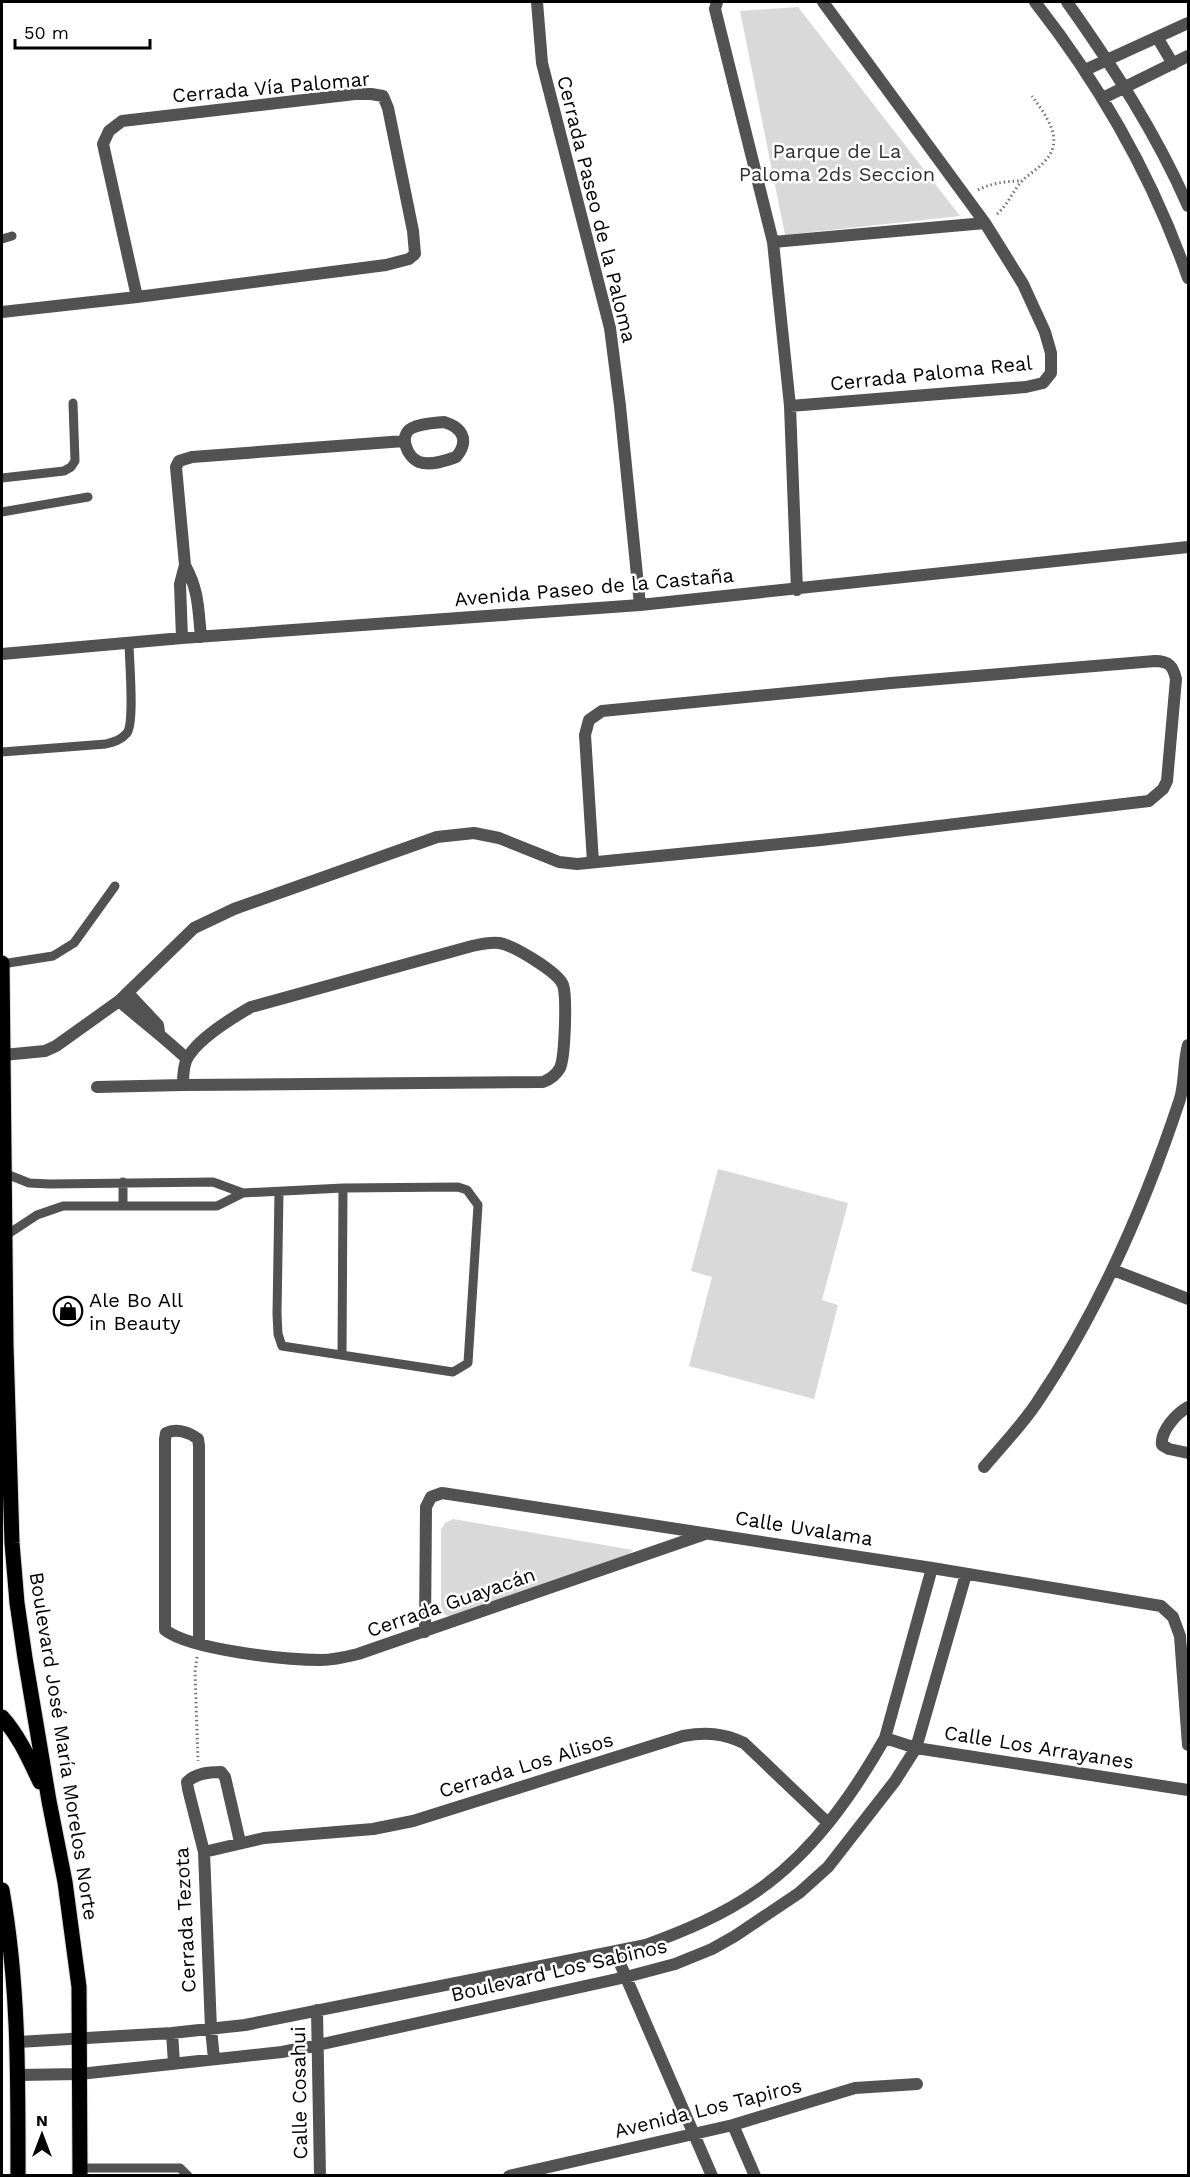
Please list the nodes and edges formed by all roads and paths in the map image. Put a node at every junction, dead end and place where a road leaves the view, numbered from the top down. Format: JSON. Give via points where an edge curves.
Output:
{"nodes":[{"id":1,"x":537,"y":2,"type":"edge"},
{"id":2,"x":717,"y":2,"type":"edge"},
{"id":3,"x":823,"y":2,"type":"edge"},
{"id":4,"x":1035,"y":2,"type":"edge"},
{"id":5,"x":1066,"y":2,"type":"edge"},
{"id":6,"x":1188,"y":23,"type":"edge"},
{"id":7,"x":1157,"y":37,"type":"junction"},
{"id":8,"x":1188,"y":56,"type":"edge"},
{"id":9,"x":1108,"y":59,"type":"junction"},
{"id":10,"x":1173,"y":64,"type":"junction"},
{"id":11,"x":1085,"y":70,"type":"junction"},
{"id":12,"x":1126,"y":87,"type":"junction"},
{"id":13,"x":1032,"y":96,"type":"dead end"},
{"id":14,"x":1103,"y":98,"type":"junction"},
{"id":15,"x":1022,"y":181,"type":"junction"},
{"id":16,"x":965,"y":196,"type":"junction"},
{"id":17,"x":1188,"y":206,"type":"edge"},
{"id":18,"x":985,"y":223,"type":"junction"},
{"id":19,"x":12,"y":236,"type":"dead end"},
{"id":20,"x":2,"y":239,"type":"edge"},
{"id":21,"x":773,"y":243,"type":"junction"},
{"id":22,"x":1188,"y":278,"type":"edge"},
{"id":23,"x":137,"y":297,"type":"junction"},
{"id":24,"x":2,"y":312,"type":"edge"},
{"id":25,"x":73,"y":403,"type":"dead end"},
{"id":26,"x":789,"y":406,"type":"junction"},
{"id":27,"x":404,"y":441,"type":"junction"},
{"id":28,"x":2,"y":478,"type":"edge"},
{"id":29,"x":88,"y":497,"type":"dead end"},
{"id":30,"x":2,"y":512,"type":"edge"},
{"id":31,"x":1188,"y":548,"type":"edge"},
{"id":32,"x":185,"y":565,"type":"junction"},
{"id":33,"x":797,"y":590,"type":"junction"},
{"id":34,"x":640,"y":605,"type":"junction"},
{"id":35,"x":201,"y":637,"type":"junction"},
{"id":36,"x":182,"y":638,"type":"junction"},
{"id":37,"x":129,"y":642,"type":"junction"},
{"id":38,"x":2,"y":654,"type":"edge"},
{"id":39,"x":2,"y":752,"type":"edge"},
{"id":40,"x":593,"y":861,"type":"junction"},
{"id":41,"x":115,"y":886,"type":"dead end"},
{"id":42,"x":2,"y":964,"type":"edge"},
{"id":43,"x":124,"y":997,"type":"junction"},
{"id":44,"x":1188,"y":1052,"type":"edge"},
{"id":45,"x":3,"y":1055,"type":"junction"},
{"id":46,"x":187,"y":1059,"type":"junction"},
{"id":47,"x":183,"y":1085,"type":"junction"},
{"id":48,"x":1188,"y":1085,"type":"edge"},
{"id":49,"x":97,"y":1087,"type":"dead end"},
{"id":50,"x":1181,"y":1096,"type":"junction"},
{"id":51,"x":3,"y":1130,"type":"edge"},
{"id":52,"x":4,"y":1173,"type":"junction"},
{"id":53,"x":123,"y":1182,"type":"junction"},
{"id":54,"x":343,"y":1188,"type":"junction"},
{"id":55,"x":243,"y":1192,"type":"junction"},
{"id":56,"x":279,"y":1192,"type":"junction"},
{"id":57,"x":123,"y":1206,"type":"junction"},
{"id":58,"x":5,"y":1236,"type":"junction"},
{"id":59,"x":1113,"y":1270,"type":"junction"},
{"id":60,"x":1188,"y":1299,"type":"edge"},
{"id":61,"x":342,"y":1355,"type":"junction"},
{"id":62,"x":1188,"y":1407,"type":"edge"},
{"id":63,"x":1188,"y":1453,"type":"edge"},
{"id":64,"x":984,"y":1467,"type":"dead end"},
{"id":65,"x":708,"y":1533,"type":"junction"},
{"id":66,"x":932,"y":1568,"type":"junction"},
{"id":67,"x":966,"y":1574,"type":"junction"},
{"id":68,"x":425,"y":1632,"type":"junction"},
{"id":69,"x":199,"y":1643,"type":"junction"},
{"id":70,"x":2,"y":1718,"type":"edge"},
{"id":71,"x":885,"y":1738,"type":"junction"},
{"id":72,"x":1188,"y":1745,"type":"edge"},
{"id":73,"x":916,"y":1748,"type":"junction"},
{"id":74,"x":198,"y":1775,"type":"junction"},
{"id":75,"x":1188,"y":1790,"type":"edge"},
{"id":76,"x":49,"y":1801,"type":"junction"},
{"id":77,"x":828,"y":1823,"type":"junction"},
{"id":78,"x":240,"y":1842,"type":"junction"},
{"id":79,"x":204,"y":1852,"type":"junction"},
{"id":80,"x":2,"y":1890,"type":"edge"},
{"id":81,"x":615,"y":1952,"type":"junction"},
{"id":82,"x":626,"y":1977,"type":"junction"},
{"id":83,"x":317,"y":2010,"type":"junction"},
{"id":84,"x":211,"y":2029,"type":"junction"},
{"id":85,"x":172,"y":2034,"type":"junction"},
{"id":86,"x":80,"y":2039,"type":"junction"},
{"id":87,"x":18,"y":2042,"type":"junction"},
{"id":88,"x":318,"y":2045,"type":"junction"},
{"id":89,"x":214,"y":2059,"type":"junction"},
{"id":90,"x":174,"y":2063,"type":"junction"},
{"id":91,"x":80,"y":2074,"type":"junction"},
{"id":92,"x":18,"y":2075,"type":"junction"},
{"id":93,"x":917,"y":2084,"type":"dead end"},
{"id":94,"x":733,"y":2125,"type":"junction"},
{"id":95,"x":695,"y":2134,"type":"junction"},
{"id":96,"x":80,"y":2172,"type":"edge"},
{"id":97,"x":134,"y":2172,"type":"edge"},
{"id":98,"x":18,"y":2175,"type":"edge"},
{"id":99,"x":188,"y":2175,"type":"edge"},
{"id":100,"x":320,"y":2175,"type":"edge"},
{"id":101,"x":509,"y":2175,"type":"edge"},
{"id":102,"x":712,"y":2175,"type":"edge"},
{"id":103,"x":755,"y":2175,"type":"edge"}],
"edges":[{"from":1,"to":34,"type":"street","name":"Cerrada Paseo de la Paloma","via":[[542,63],[610,328]]},
{"from":2,"to":21,"type":"street","via":[[715,9]]},
{"from":3,"to":16,"type":"street","name":"Cerrada Paloma Real"},
{"from":4,"to":11,"type":"street"},
{"from":5,"to":9,"type":"street"},
{"from":6,"to":7,"type":"street"},
{"from":7,"to":9,"type":"street"},
{"from":7,"to":10,"type":"street"},
{"from":8,"to":10,"type":"street"},
{"from":9,"to":11,"type":"street"},
{"from":9,"to":12,"type":"street"},
{"from":10,"to":12,"type":"street"},
{"from":11,"to":14,"type":"street"},
{"from":12,"to":14,"type":"street"},
{"from":12,"to":17,"type":"street","via":[[1173,170]]},
{"from":13,"to":15,"type":"path","via":[[1050,122],[1054,138],[1045,161]]},
{"from":14,"to":22,"type":"street","via":[[1154,191]]},
{"from":15,"to":16,"type":"path","via":[[987,185]]},
{"from":15,"to":18,"type":"path","via":[[1001,211]]},
{"from":16,"to":18,"type":"street","name":"Cerrada Paloma Real"},
{"from":18,"to":21,"type":"street"},
{"from":18,"to":26,"type":"street","name":"Cerrada Paloma Real","via":[[1023,284],[1045,332],[1052,363],[1043,383]]},
{"from":19,"to":20,"type":"lane"},
{"from":21,"to":26,"type":"street"},
{"from":23,"to":23,"type":"street","name":"Cerrada Vía Palomar","via":[[409,259],[415,254],[413,231],[388,108],[382,96],[355,94],[122,121],[109,131],[103,144]]},
{"from":23,"to":24,"type":"street","name":"Cerrada Vía Palomar"},
{"from":25,"to":28,"type":"lane","via":[[75,461],[71,467]]},
{"from":26,"to":33,"type":"street"},
{"from":27,"to":27,"type":"street","via":[[412,457],[428,464],[456,458],[464,444],[459,429],[444,422],[410,429]]},
{"from":27,"to":32,"type":"street","via":[[179,461],[176,467]]},
{"from":29,"to":30,"type":"lane"},
{"from":31,"to":33,"type":"street","name":"Avenida Paseo de la Castaña"},
{"from":32,"to":35,"type":"street","via":[[197,595]]},
{"from":32,"to":36,"type":"street","via":[[180,584]]},
{"from":33,"to":34,"type":"street","name":"Avenida Paseo de la Castaña"},
{"from":34,"to":35,"type":"street","name":"Avenida Paseo de la Castaña"},
{"from":35,"to":36,"type":"street","name":"Avenida Paseo de la Castaña"},
{"from":36,"to":37,"type":"street","name":"Avenida Paseo de la Castaña"},
{"from":37,"to":38,"type":"street","name":"Avenida Paseo de la Castaña"},
{"from":37,"to":39,"type":"lane","via":[[131,719],[126,734],[106,744]]},
{"from":40,"to":40,"type":"street","via":[[821,840],[1149,801],[1167,781],[1174,670],[1164,662],[1155,662],[602,711],[589,720],[585,735]]},
{"from":40,"to":43,"type":"street","via":[[559,862],[499,838],[474,833],[437,837],[211,919],[181,939]]},
{"from":41,"to":42,"type":"lane","via":[[74,944],[53,956]]},
{"from":42,"to":45,"type":"main road","name":"Boulevard José María Morelos Norte"},
{"from":43,"to":45,"type":"street","via":[[56,1046],[45,1051]]},
{"from":43,"to":46,"type":"street","via":[[158,1025],[159,1033]]},
{"from":44,"to":50,"type":"street"},
{"from":45,"to":51,"type":"main road","name":"Boulevard José María Morelos Norte"},
{"from":46,"to":47,"type":"street"},
{"from":46,"to":47,"type":"street","via":[[223,1024],[251,1007],[486,943],[509,946],[548,969],[563,985],[563,1058],[555,1076],[543,1082]]},
{"from":47,"to":49,"type":"street"},
{"from":48,"to":50,"type":"street"},
{"from":50,"to":59,"type":"street"},
{"from":51,"to":52,"type":"main road","name":"Boulevard José María Morelos Norte"},
{"from":52,"to":53,"type":"lane","via":[[29,1183],[50,1185]]},
{"from":52,"to":58,"type":"main road","name":"Boulevard José María Morelos Norte"},
{"from":53,"to":55,"type":"lane","via":[[213,1182]]},
{"from":53,"to":57,"type":"lane"},
{"from":54,"to":56,"type":"lane"},
{"from":54,"to":61,"type":"lane"},
{"from":54,"to":61,"type":"lane","via":[[458,1187],[467,1190],[478,1205],[468,1363],[453,1372]]},
{"from":55,"to":56,"type":"lane"},
{"from":55,"to":57,"type":"lane","via":[[217,1206]]},
{"from":56,"to":61,"type":"lane","via":[[277,1314],[282,1346]]},
{"from":57,"to":58,"type":"lane","via":[[63,1206],[37,1215]]},
{"from":58,"to":76,"type":"main road","name":"Boulevard José María Morelos Norte","via":[[12,1543],[17,1603]]},
{"from":59,"to":60,"type":"street"},
{"from":59,"to":64,"type":"street","via":[[1036,1405]]},
{"from":62,"to":63,"type":"street","via":[[1164,1431],[1161,1440],[1169,1449]]},
{"from":65,"to":66,"type":"street","name":"Calle Uvalama"},
{"from":65,"to":68,"type":"street","name":"Cerrada Guayacán"},
{"from":65,"to":68,"type":"street","name":"Calle Uvalama","via":[[437,1493],[426,1508]]},
{"from":66,"to":67,"type":"street","name":"Calle Uvalama"},
{"from":66,"to":71,"type":"street","name":"Boulevard Los Sabinos"},
{"from":67,"to":72,"type":"street","name":"Calle Uvalama","via":[[1148,1603],[1167,1610],[1180,1636]]},
{"from":67,"to":73,"type":"street","name":"Boulevard Los Sabinos"},
{"from":68,"to":69,"type":"street","name":"Cerrada Guayacán","via":[[358,1654],[321,1660],[264,1656]]},
{"from":69,"to":69,"type":"street","name":"Cerrada Guayacán","via":[[199,1446],[198,1439],[191,1434],[172,1430],[165,1439],[164,1625],[171,1635]]},
{"from":69,"to":74,"type":"path","via":[[195,1672]]},
{"from":70,"to":76,"type":"main road","via":[[26,1752]]},
{"from":71,"to":73,"type":"street","name":"Calle Los Arrayanes"},
{"from":71,"to":77,"type":"street","name":"Boulevard Los Sabinos","via":[[852,1793]]},
{"from":73,"to":75,"type":"street","name":"Calle Los Arrayanes"},
{"from":73,"to":82,"type":"street","name":"Boulevard Los Sabinos","via":[[862,1825],[828,1867],[799,1893],[712,1948],[675,1964]]},
{"from":74,"to":78,"type":"street","via":[[221,1772],[225,1777]]},
{"from":74,"to":79,"type":"street","name":"Cerrada Tezota","via":[[187,1782]]},
{"from":76,"to":86,"type":"main road","name":"Boulevard José María Morelos Norte","via":[[73,1935]]},
{"from":77,"to":78,"type":"street","name":"Cerrada Los Alisos","via":[[744,1743],[703,1732],[413,1821],[373,1829]]},
{"from":77,"to":81,"type":"street","name":"Boulevard Los Sabinos","via":[[756,1892],[686,1930]]},
{"from":78,"to":79,"type":"street","name":"Cerrada Los Alisos"},
{"from":79,"to":84,"type":"street","name":"Cerrada Tezota"},
{"from":80,"to":87,"type":"main road"},
{"from":81,"to":82,"type":"street"},
{"from":81,"to":83,"type":"street","name":"Boulevard Los Sabinos"},
{"from":82,"to":88,"type":"street","name":"Boulevard Los Sabinos"},
{"from":82,"to":95,"type":"street"},
{"from":83,"to":84,"type":"street","name":"Boulevard Los Sabinos"},
{"from":83,"to":88,"type":"street","name":"Calle Cosahui"},
{"from":84,"to":85,"type":"street","name":"Boulevard Los Sabinos"},
{"from":84,"to":89,"type":"street","name":"Cerrada Tezota"},
{"from":85,"to":86,"type":"street","name":"Boulevard Los Sabinos"},
{"from":85,"to":90,"type":"street"},
{"from":86,"to":87,"type":"street","name":"Boulevard Los Sabinos"},
{"from":86,"to":91,"type":"main road","name":"Boulevard José María Morelos Norte"},
{"from":87,"to":92,"type":"main road"},
{"from":88,"to":89,"type":"street","name":"Boulevard Los Sabinos"},
{"from":88,"to":100,"type":"street","name":"Calle Cosahui"},
{"from":89,"to":90,"type":"street","name":"Boulevard Los Sabinos"},
{"from":90,"to":91,"type":"street","name":"Boulevard Los Sabinos"},
{"from":91,"to":92,"type":"street","name":"Boulevard Los Sabinos"},
{"from":91,"to":96,"type":"main road","name":"Boulevard José María Morelos Norte"},
{"from":92,"to":98,"type":"main road"},
{"from":93,"to":94,"type":"street","name":"Avenida Los Tapiros","via":[[855,2088]]},
{"from":94,"to":95,"type":"street","name":"Avenida Los Tapiros"},
{"from":94,"to":103,"type":"street"},
{"from":95,"to":101,"type":"street","name":"Avenida Los Tapiros"},
{"from":95,"to":102,"type":"street"},
{"from":96,"to":97,"type":"lane"},
{"from":97,"to":99,"type":"lane","via":[[180,2168]]}]}
